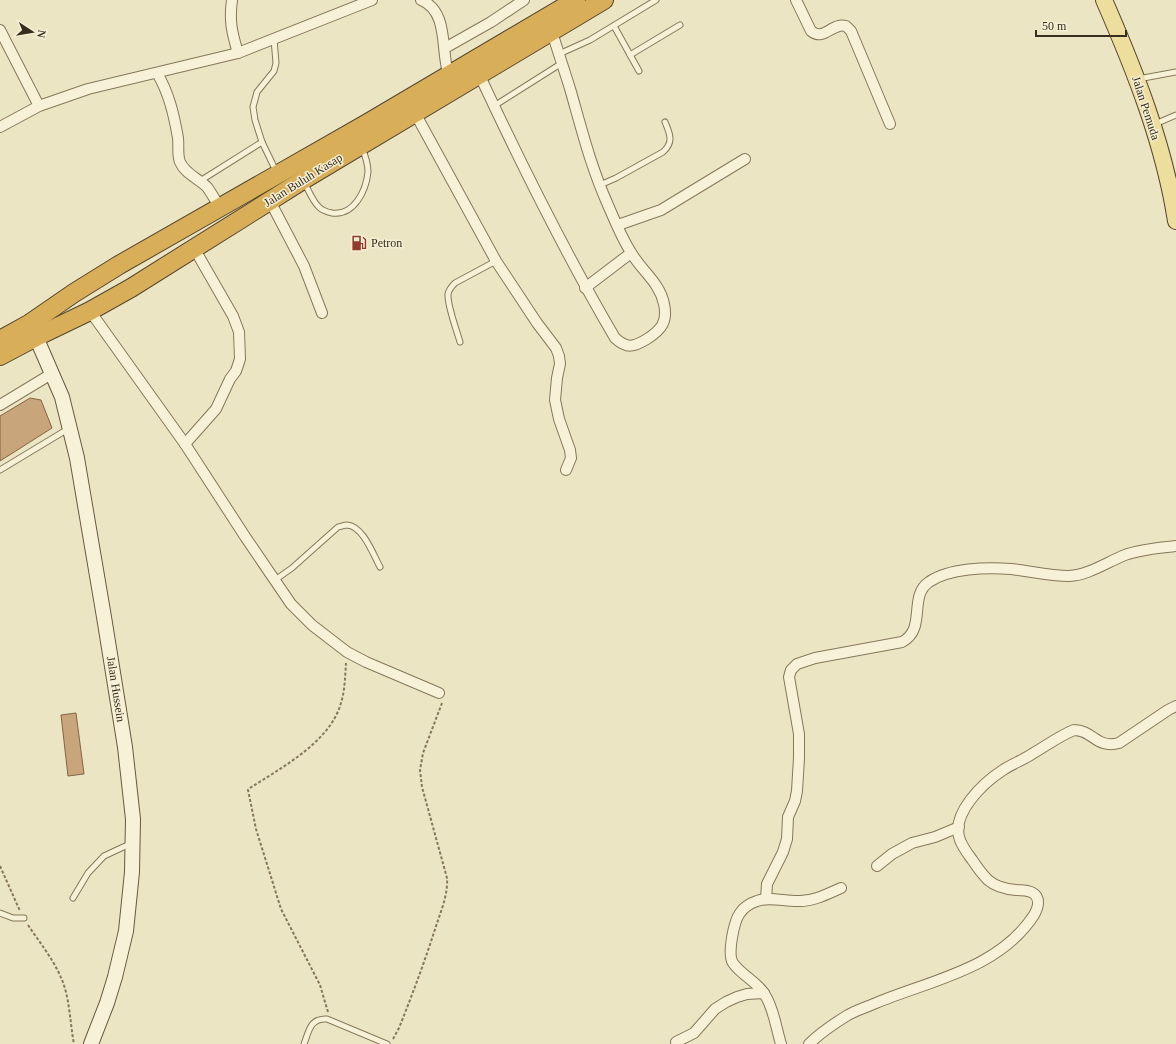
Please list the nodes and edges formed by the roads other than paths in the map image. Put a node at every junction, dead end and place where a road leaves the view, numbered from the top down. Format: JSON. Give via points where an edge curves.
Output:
{"nodes":[{"id":1,"x":232,"y":0,"type":"edge"},
{"id":2,"x":372,"y":0,"type":"edge"},
{"id":3,"x":421,"y":0,"type":"edge"},
{"id":4,"x":524,"y":0,"type":"edge"},
{"id":5,"x":576,"y":0,"type":"edge"},
{"id":6,"x":604,"y":0,"type":"edge"},
{"id":7,"x":656,"y":0,"type":"edge"},
{"id":8,"x":796,"y":0,"type":"edge"},
{"id":9,"x":1104,"y":0,"type":"edge"},
{"id":10,"x":432,"y":2,"type":"edge"},
{"id":11,"x":680,"y":25,"type":"dead end"},
{"id":12,"x":614,"y":26,"type":"junction"},
{"id":13,"x":0,"y":30,"type":"edge"},
{"id":14,"x":552,"y":32,"type":"junction"},
{"id":15,"x":274,"y":39,"type":"junction"},
{"id":16,"x":445,"y":48,"type":"junction"},
{"id":17,"x":238,"y":53,"type":"junction"},
{"id":18,"x":630,"y":55,"type":"junction"},
{"id":19,"x":561,"y":59,"type":"junction"},
{"id":20,"x":639,"y":71,"type":"dead end"},
{"id":21,"x":1176,"y":72,"type":"edge"},
{"id":22,"x":157,"y":73,"type":"junction"},
{"id":23,"x":479,"y":74,"type":"junction"},
{"id":24,"x":449,"y":76,"type":"junction"},
{"id":25,"x":1137,"y":80,"type":"junction"},
{"id":26,"x":39,"y":106,"type":"junction"},
{"id":27,"x":494,"y":106,"type":"junction"},
{"id":28,"x":415,"y":113,"type":"junction"},
{"id":29,"x":1176,"y":115,"type":"edge"},
{"id":30,"x":665,"y":122,"type":"dead end"},
{"id":31,"x":890,"y":124,"type":"dead end"},
{"id":32,"x":1153,"y":124,"type":"junction"},
{"id":33,"x":0,"y":126,"type":"edge"},
{"id":34,"x":262,"y":142,"type":"junction"},
{"id":35,"x":361,"y":145,"type":"junction"},
{"id":36,"x":745,"y":159,"type":"dead end"},
{"id":37,"x":278,"y":174,"type":"junction"},
{"id":38,"x":302,"y":180,"type":"junction"},
{"id":39,"x":200,"y":182,"type":"junction"},
{"id":40,"x":599,"y":185,"type":"junction"},
{"id":41,"x":270,"y":201,"type":"junction"},
{"id":42,"x":220,"y":208,"type":"junction"},
{"id":43,"x":1176,"y":221,"type":"edge"},
{"id":44,"x":618,"y":225,"type":"junction"},
{"id":45,"x":194,"y":248,"type":"junction"},
{"id":46,"x":632,"y":254,"type":"junction"},
{"id":47,"x":496,"y":261,"type":"junction"},
{"id":48,"x":119,"y":265,"type":"junction"},
{"id":49,"x":131,"y":288,"type":"junction"},
{"id":50,"x":585,"y":288,"type":"junction"},
{"id":51,"x":90,"y":311,"type":"junction"},
{"id":52,"x":322,"y":313,"type":"dead end"},
{"id":53,"x":2,"y":334,"type":"edge"},
{"id":54,"x":36,"y":337,"type":"junction"},
{"id":55,"x":460,"y":342,"type":"dead end"},
{"id":56,"x":0,"y":356,"type":"edge"},
{"id":57,"x":52,"y":373,"type":"junction"},
{"id":58,"x":0,"y":405,"type":"edge"},
{"id":59,"x":71,"y":428,"type":"junction"},
{"id":60,"x":185,"y":444,"type":"junction"},
{"id":61,"x":0,"y":470,"type":"edge"},
{"id":62,"x":566,"y":470,"type":"dead end"},
{"id":63,"x":1176,"y":546,"type":"edge"},
{"id":64,"x":380,"y":567,"type":"dead end"},
{"id":65,"x":275,"y":580,"type":"junction"},
{"id":66,"x":439,"y":693,"type":"road end"},
{"id":67,"x":1176,"y":706,"type":"edge"},
{"id":68,"x":959,"y":827,"type":"junction"},
{"id":69,"x":133,"y":843,"type":"junction"},
{"id":70,"x":877,"y":866,"type":"dead end"},
{"id":71,"x":840,"y":888,"type":"dead end"},
{"id":72,"x":73,"y":898,"type":"dead end"},
{"id":73,"x":766,"y":899,"type":"junction"},
{"id":74,"x":0,"y":913,"type":"edge"},
{"id":75,"x":24,"y":918,"type":"road end"},
{"id":76,"x":764,"y":993,"type":"junction"},
{"id":77,"x":676,"y":1042,"type":"dead end"},
{"id":78,"x":91,"y":1044,"type":"edge"},
{"id":79,"x":304,"y":1044,"type":"edge"},
{"id":80,"x":388,"y":1044,"type":"edge"},
{"id":81,"x":781,"y":1044,"type":"edge"},
{"id":82,"x":809,"y":1044,"type":"edge"}],
"edges":[{"from":1,"to":17,"type":"street","via":[[231,31]]},
{"from":2,"to":15,"type":"street"},
{"from":3,"to":10,"type":"street"},
{"from":4,"to":16,"type":"street"},
{"from":5,"to":24,"type":"highway","name":"Jalan Buluh Kasap"},
{"from":6,"to":14,"type":"highway","name":"Jalan Buluh Kasap"},
{"from":7,"to":12,"type":"lane"},
{"from":8,"to":31,"type":"street","via":[[815,35],[839,26],[846,26],[851,31]]},
{"from":9,"to":25,"type":"main road","name":"Jalan Pemuda"},
{"from":10,"to":16,"type":"street"},
{"from":11,"to":18,"type":"lane"},
{"from":12,"to":18,"type":"lane"},
{"from":12,"to":19,"type":"lane"},
{"from":13,"to":26,"type":"street"},
{"from":14,"to":19,"type":"street"},
{"from":14,"to":23,"type":"highway","name":"Jalan Buluh Kasap"},
{"from":15,"to":17,"type":"street"},
{"from":15,"to":34,"type":"lane","via":[[274,71],[257,92],[253,107]]},
{"from":16,"to":24,"type":"street"},
{"from":17,"to":22,"type":"street"},
{"from":18,"to":20,"type":"lane"},
{"from":19,"to":27,"type":"lane"},
{"from":19,"to":40,"type":"street"},
{"from":21,"to":25,"type":"lane"},
{"from":22,"to":26,"type":"street","via":[[88,89]]},
{"from":22,"to":39,"type":"street","via":[[168,94],[174,116],[181,164]]},
{"from":23,"to":27,"type":"street"},
{"from":23,"to":28,"type":"highway","name":"Jalan Buluh Kasap"},
{"from":24,"to":37,"type":"highway","name":"Jalan Buluh Kasap"},
{"from":25,"to":32,"type":"main road","name":"Jalan Pemuda"},
{"from":26,"to":33,"type":"street"},
{"from":27,"to":50,"type":"street"},
{"from":28,"to":35,"type":"highway","name":"Jalan Buluh Kasap"},
{"from":28,"to":47,"type":"street"},
{"from":29,"to":32,"type":"lane"},
{"from":30,"to":40,"type":"lane","via":[[670,139],[669,147],[664,152]]},
{"from":32,"to":43,"type":"main road","name":"Jalan Pemuda","via":[[1172,195]]},
{"from":34,"to":37,"type":"lane"},
{"from":34,"to":39,"type":"lane"},
{"from":35,"to":38,"type":"highway","name":"Jalan Buluh Kasap"},
{"from":35,"to":38,"type":"lane","via":[[368,172],[358,201],[350,210],[327,212],[318,206]]},
{"from":36,"to":44,"type":"street","via":[[661,210]]},
{"from":37,"to":42,"type":"highway","name":"Jalan Buluh Kasap"},
{"from":38,"to":41,"type":"highway","name":"Jalan Buluh Kasap"},
{"from":39,"to":42,"type":"street"},
{"from":40,"to":44,"type":"street"},
{"from":41,"to":45,"type":"highway","name":"Jalan Buluh Kasap"},
{"from":41,"to":52,"type":"street","via":[[304,266]]},
{"from":42,"to":48,"type":"highway","name":"Jalan Buluh Kasap"},
{"from":44,"to":46,"type":"street"},
{"from":45,"to":49,"type":"highway","name":"Jalan Buluh Kasap"},
{"from":45,"to":60,"type":"street","via":[[233,316],[239,332],[240,359],[216,409]]},
{"from":46,"to":50,"type":"street"},
{"from":46,"to":50,"type":"street","via":[[659,289],[664,302],[666,313],[657,332],[637,346],[621,344]]},
{"from":47,"to":55,"type":"lane","via":[[450,288],[449,303]]},
{"from":47,"to":62,"type":"street","via":[[559,356],[555,400],[570,450],[571,458]]},
{"from":48,"to":49,"type":"highway"},
{"from":48,"to":53,"type":"highway","name":"Jalan Buluh Kasap","via":[[29,324]]},
{"from":49,"to":51,"type":"highway","name":"Jalan Buluh Kasap"},
{"from":51,"to":54,"type":"highway","name":"Jalan Buluh Kasap"},
{"from":51,"to":60,"type":"street"},
{"from":54,"to":56,"type":"highway","name":"Jalan Buluh Kasap"},
{"from":54,"to":57,"type":"main road","name":"Jalan Hussein"},
{"from":57,"to":58,"type":"street"},
{"from":57,"to":59,"type":"main road","name":"Jalan Hussein"},
{"from":59,"to":61,"type":"lane"},
{"from":59,"to":69,"type":"main road","name":"Jalan Hussein","via":[[125,747]]},
{"from":60,"to":65,"type":"street"},
{"from":63,"to":73,"type":"street","via":[[1126,555],[1081,574],[1055,575],[1010,569],[975,569],[943,574],[927,582],[920,593],[917,620],[909,638],[902,642],[815,658],[797,664],[789,677],[799,734],[800,758],[795,801],[788,817],[787,839],[783,852],[767,884]]},
{"from":64,"to":65,"type":"lane","via":[[361,532],[347,525],[338,527]]},
{"from":65,"to":66,"type":"street","via":[[291,604],[312,625],[347,652]]},
{"from":67,"to":68,"type":"street","via":[[1119,743],[1110,746],[1102,744],[1082,731],[1074,730],[1067,733],[1003,770],[987,783],[964,808]]},
{"from":68,"to":70,"type":"street","via":[[935,837],[912,842]]},
{"from":68,"to":82,"type":"street","via":[[960,839],[966,851],[988,880],[1004,888],[1032,892],[1036,896],[1038,908],[1034,915],[1002,949],[975,965],[849,1015]]},
{"from":69,"to":72,"type":"lane","via":[[104,856],[88,873]]},
{"from":69,"to":78,"type":"main road","name":"Jalan Hussein","via":[[131,892],[121,954],[107,1003]]},
{"from":71,"to":73,"type":"street","via":[[817,898],[802,901]]},
{"from":73,"to":76,"type":"street","via":[[751,904],[739,914],[730,953],[731,961]]},
{"from":74,"to":75,"type":"lane","via":[[13,918]]},
{"from":76,"to":77,"type":"street","via":[[747,994],[726,1002],[694,1033]]},
{"from":76,"to":81,"type":"street"},
{"from":79,"to":80,"type":"lane","via":[[309,1029],[314,1021],[320,1018]]}]}
